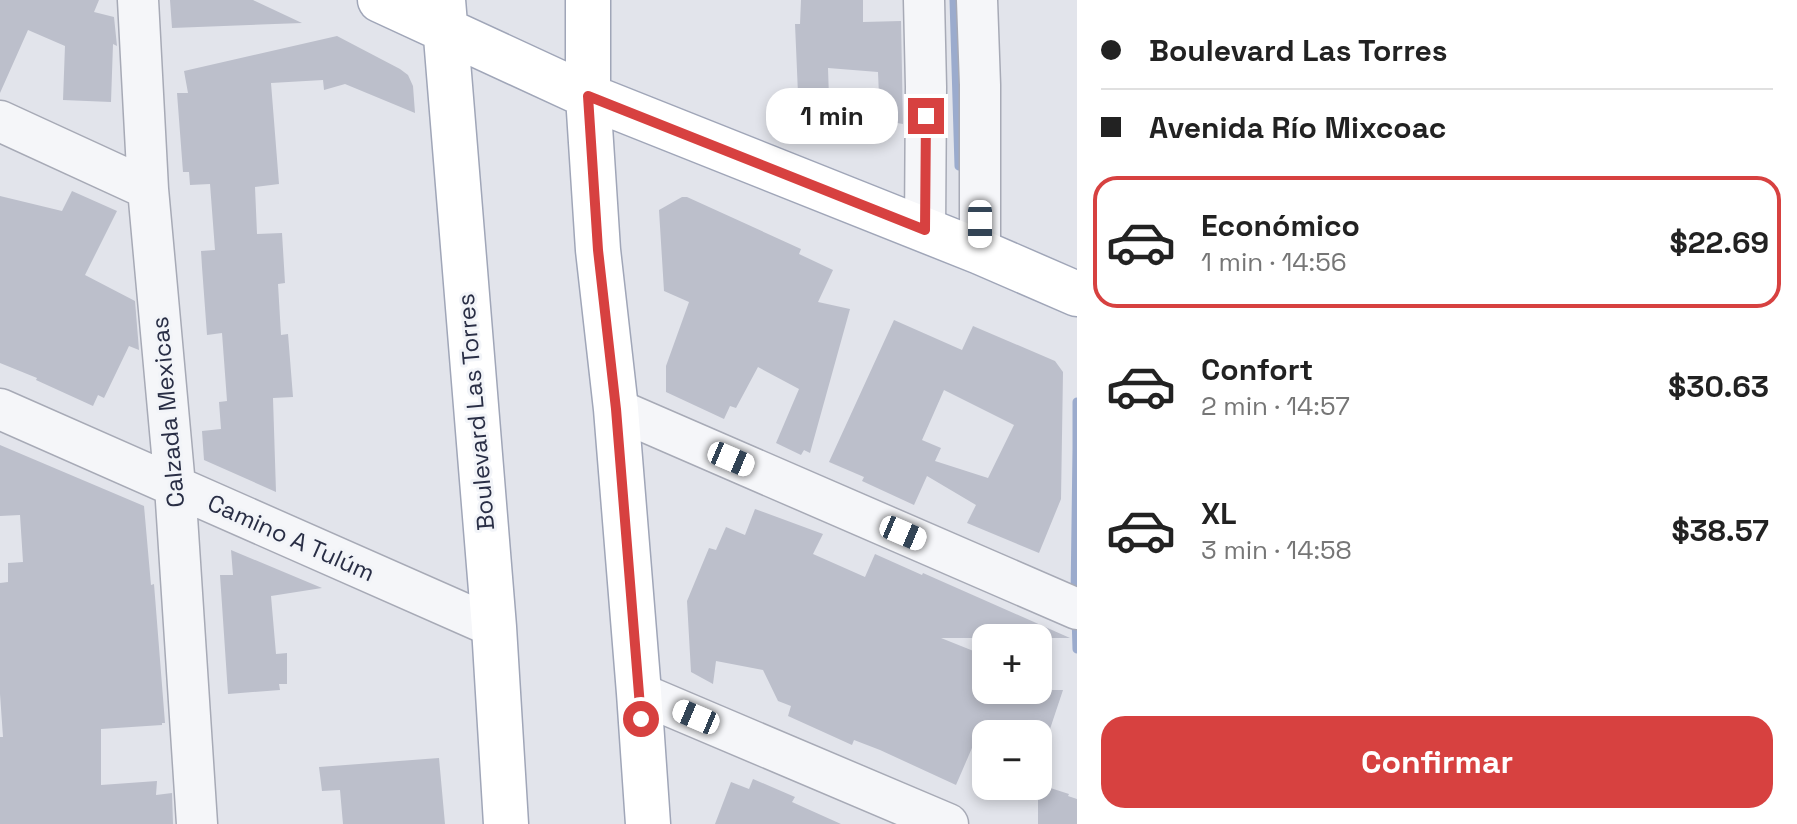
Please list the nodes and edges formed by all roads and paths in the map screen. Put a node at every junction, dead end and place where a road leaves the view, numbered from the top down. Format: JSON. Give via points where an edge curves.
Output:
{"nodes":[{"id":1,"x":138,"y":0,"type":"edge"},
{"id":2,"x":380,"y":0,"type":"edge"},
{"id":3,"x":588,"y":0,"type":"edge"},
{"id":4,"x":924,"y":0,"type":"edge"},
{"id":5,"x":977,"y":0,"type":"edge"},
{"id":6,"x":444,"y":15,"type":"edge"},
{"id":7,"x":588,"y":96,"type":"junction"},
{"id":8,"x":0,"y":121,"type":"edge"},
{"id":9,"x":148,"y":189,"type":"junction"},
{"id":10,"x":925,"y":230,"type":"junction"},
{"id":11,"x":980,"y":252,"type":"junction"},
{"id":12,"x":1077,"y":294,"type":"edge"},
{"id":13,"x":0,"y":409,"type":"edge"},
{"id":14,"x":616,"y":409,"type":"junction"},
{"id":15,"x":175,"y":486,"type":"junction"},
{"id":16,"x":1062,"y":602,"type":"edge"},
{"id":17,"x":494,"y":627,"type":"junction"},
{"id":18,"x":639,"y":693,"type":"junction"},
{"id":19,"x":197,"y":824,"type":"edge"},
{"id":20,"x":506,"y":824,"type":"edge"},
{"id":21,"x":648,"y":824,"type":"edge"},
{"id":22,"x":948,"y":824,"type":"edge"}],
"edges":[{"from":1,"to":9,"type":"street","name":"Calzada Mexicas"},
{"from":2,"to":6,"type":"main road"},
{"from":3,"to":7,"type":"main road"},
{"from":4,"to":10,"type":"street"},
{"from":5,"to":11,"type":"street"},
{"from":6,"to":7,"type":"main road"},
{"from":6,"to":17,"type":"main road","name":"Boulevard Las Torres"},
{"from":7,"to":10,"type":"main road"},
{"from":7,"to":14,"type":"main road"},
{"from":8,"to":9,"type":"street"},
{"from":9,"to":15,"type":"street","name":"Calzada Mexicas"},
{"from":10,"to":11,"type":"main road"},
{"from":11,"to":12,"type":"main road"},
{"from":13,"to":15,"type":"street","name":"Camino A Tulúm"},
{"from":14,"to":16,"type":"street"},
{"from":14,"to":18,"type":"main road"},
{"from":15,"to":17,"type":"street","name":"Camino A Tulúm"},
{"from":15,"to":19,"type":"street","name":"Calzada Mexicas"},
{"from":17,"to":20,"type":"main road","name":"Boulevard Las Torres"},
{"from":18,"to":21,"type":"main road"},
{"from":18,"to":22,"type":"street"}]}
